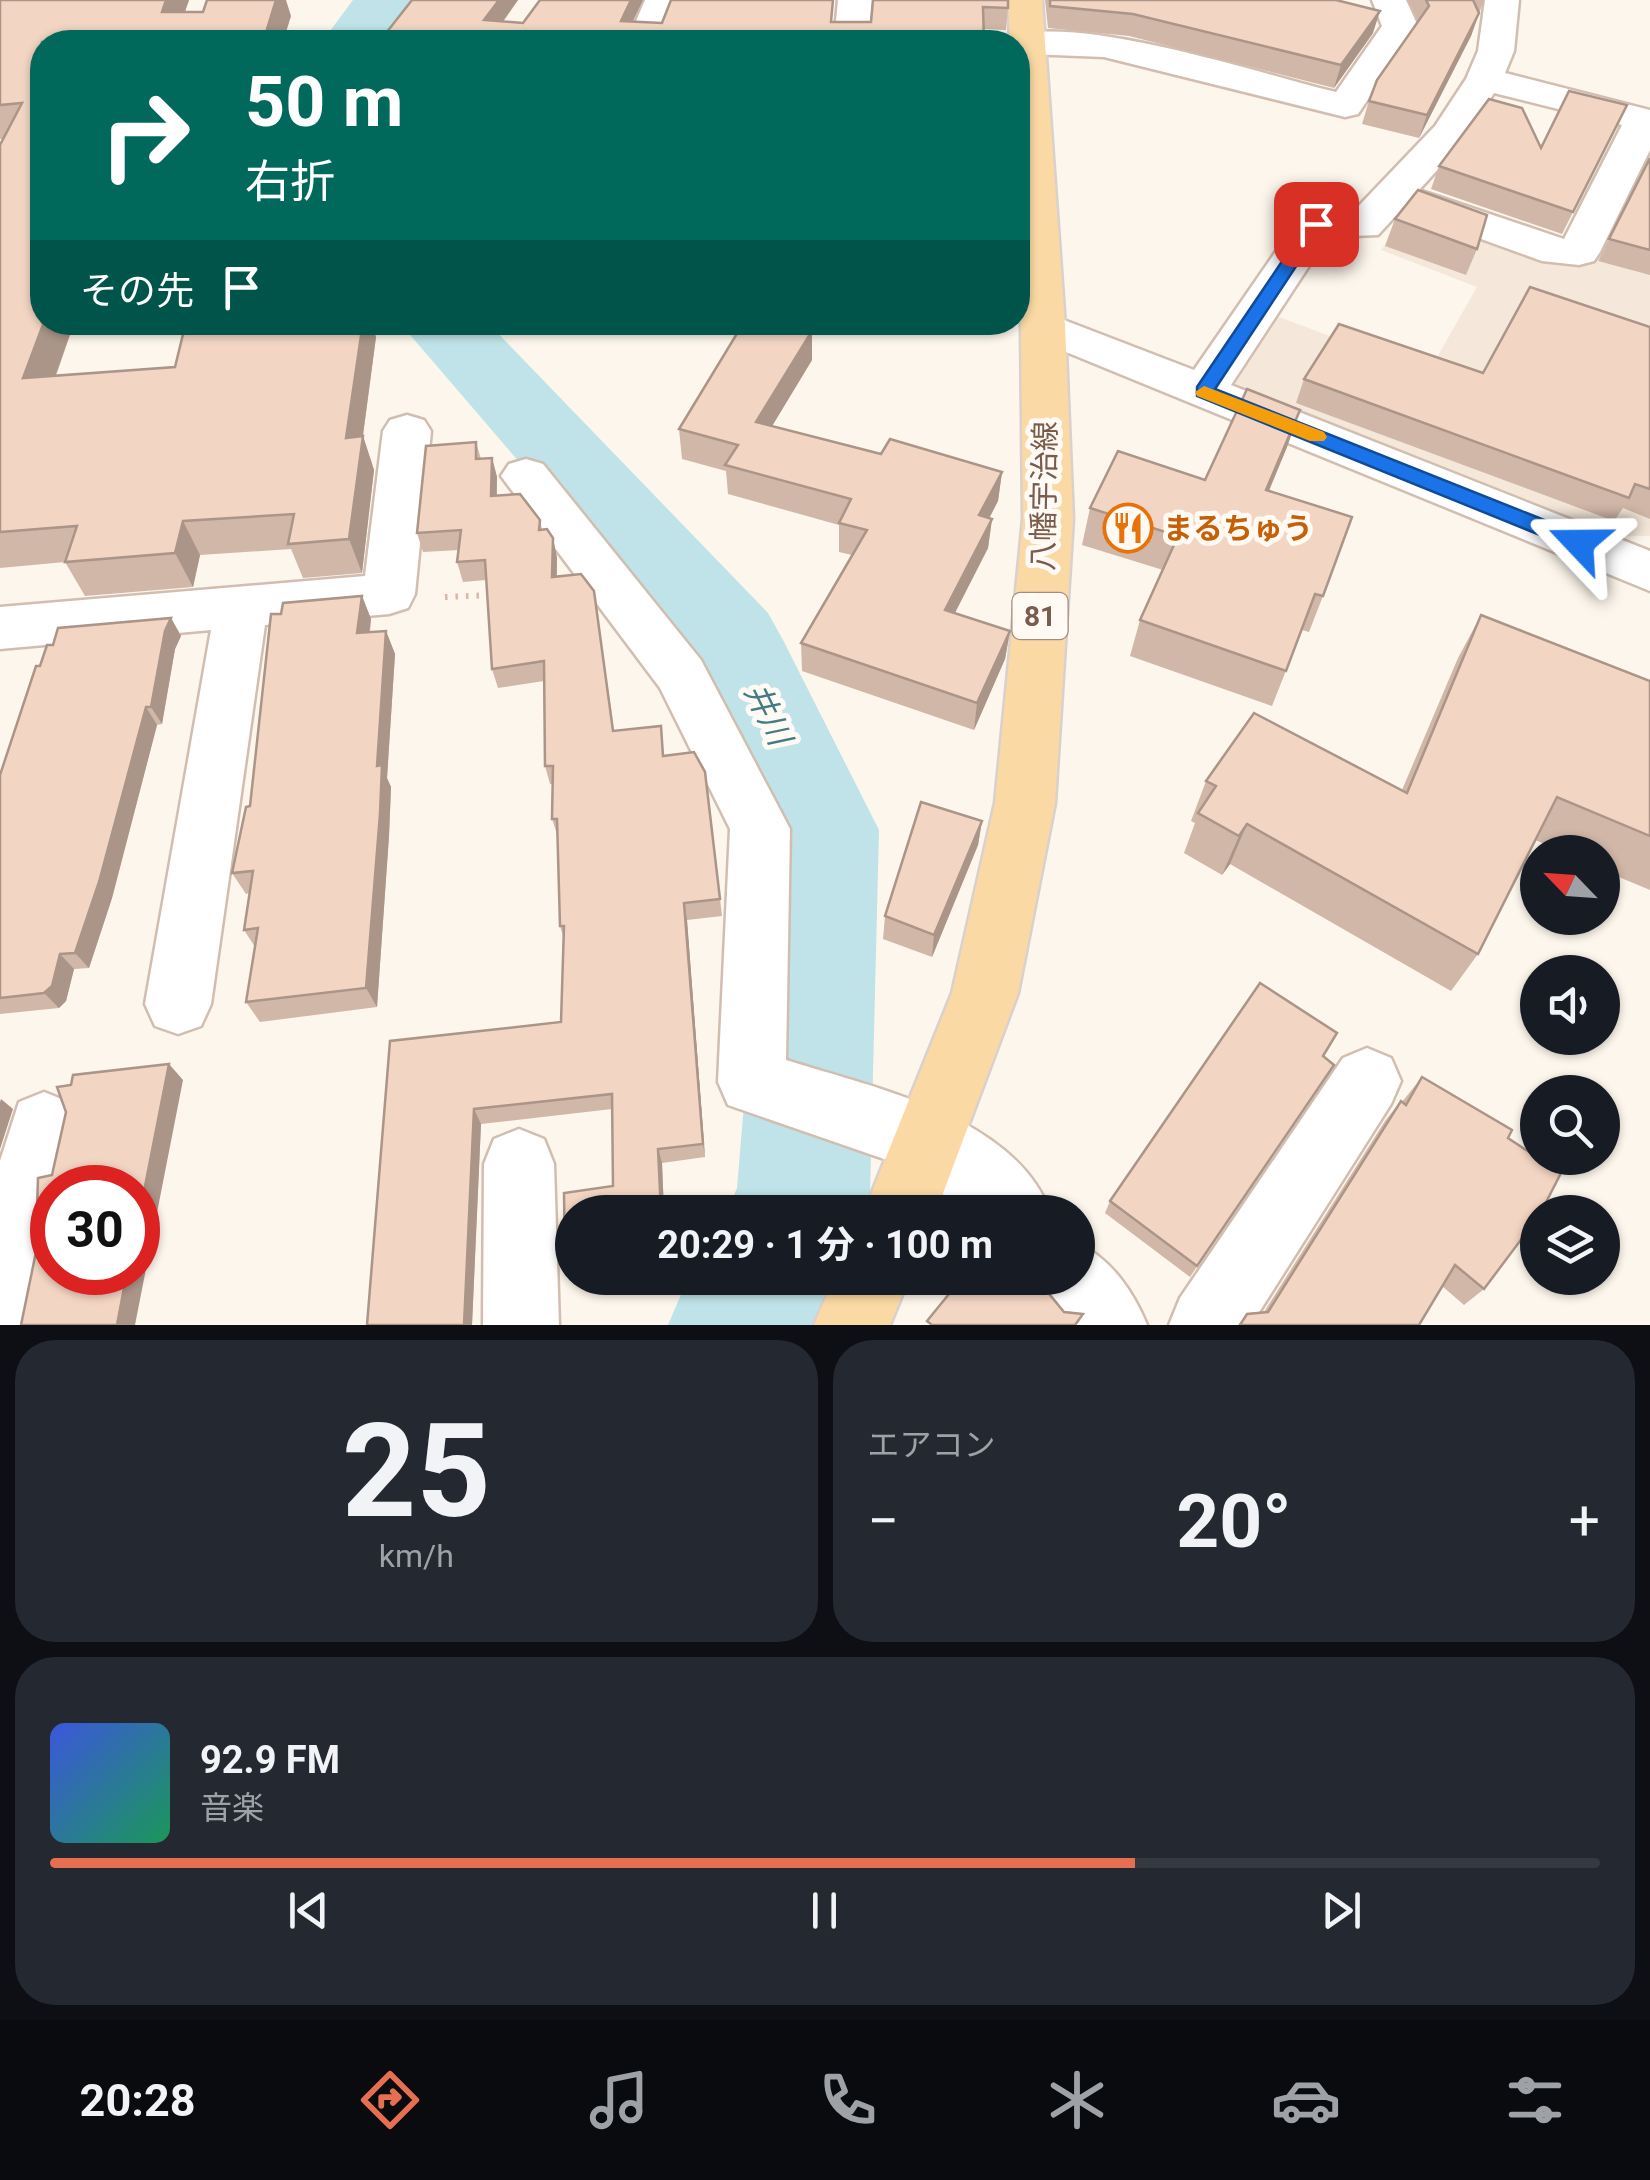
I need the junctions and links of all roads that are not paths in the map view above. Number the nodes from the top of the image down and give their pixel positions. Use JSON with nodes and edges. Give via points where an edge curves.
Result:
{"nodes":[{"id":1,"x":662,"y":0,"type":"edge"},
{"id":2,"x":855,"y":0,"type":"edge"},
{"id":3,"x":1502,"y":0,"type":"edge"},
{"id":4,"x":1385,"y":14,"type":"edge"},
{"id":5,"x":650,"y":30,"type":"edge"},
{"id":6,"x":852,"y":30,"type":"edge"},
{"id":7,"x":1030,"y":56,"type":"edge"},
{"id":8,"x":1484,"y":79,"type":"junction"},
{"id":9,"x":1396,"y":194,"type":"junction"},
{"id":10,"x":1030,"y":213,"type":"edge"},
{"id":11,"x":1043,"y":326,"type":"junction"},
{"id":12,"x":1204,"y":392,"type":"junction"},
{"id":13,"x":407,"y":431,"type":"dead end"},
{"id":14,"x":526,"y":476,"type":"dead end"},
{"id":15,"x":1650,"y":572,"type":"edge"},
{"id":16,"x":242,"y":608,"type":"junction"},
{"id":17,"x":0,"y":628,"type":"edge"},
{"id":18,"x":178,"y":1004,"type":"dead end"},
{"id":19,"x":1367,"y":1081,"type":"dead end"},
{"id":20,"x":44,"y":1126,"type":"dead end"},
{"id":21,"x":902,"y":1131,"type":"junction"},
{"id":22,"x":519,"y":1164,"type":"dead end"},
{"id":23,"x":900,"y":1195,"type":"edge"},
{"id":24,"x":1000,"y":1195,"type":"edge"},
{"id":25,"x":865,"y":1295,"type":"edge"},
{"id":26,"x":1083,"y":1295,"type":"edge"},
{"id":27,"x":0,"y":1304,"type":"edge"},
{"id":28,"x":521,"y":1325,"type":"edge"},
{"id":29,"x":852,"y":1325,"type":"edge"},
{"id":30,"x":1109,"y":1325,"type":"edge"},
{"id":31,"x":1208,"y":1325,"type":"edge"}],
"edges":[{"from":1,"to":5,"type":"street"},
{"from":2,"to":6,"type":"street"},
{"from":3,"to":8,"type":"street","via":[[1496,51]]},
{"from":4,"to":7,"type":"street","via":[[1345,106],[1104,46]]},
{"from":8,"to":9,"type":"street","via":[[1450,133]]},
{"from":8,"to":9,"type":"street","via":[[1638,118],[1642,128],[1579,252],[1557,252]]},
{"from":9,"to":12,"type":"street","via":[[1363,226],[1316,224]]},
{"from":10,"to":11,"type":"main road","name":"八幡宇治線","number":"81"},
{"from":11,"to":12,"type":"street"},
{"from":11,"to":21,"type":"main road","name":"八幡宇治線","number":"81","via":[[1048,519],[1026,803],[985,993]]},
{"from":12,"to":15,"type":"street"},
{"from":13,"to":16,"type":"street","via":[[389,594]]},
{"from":14,"to":21,"type":"street","via":[[681,676],[760,829],[752,1082]]},
{"from":16,"to":17,"type":"street"},
{"from":16,"to":18,"type":"street"},
{"from":19,"to":31,"type":"street"},
{"from":20,"to":27,"type":"street"},
{"from":21,"to":23,"type":"main road","name":"八幡宇治線","number":"81"},
{"from":21,"to":24,"type":"street"},
{"from":22,"to":28,"type":"street"},
{"from":25,"to":29,"type":"main road"},
{"from":26,"to":30,"type":"street"}]}
